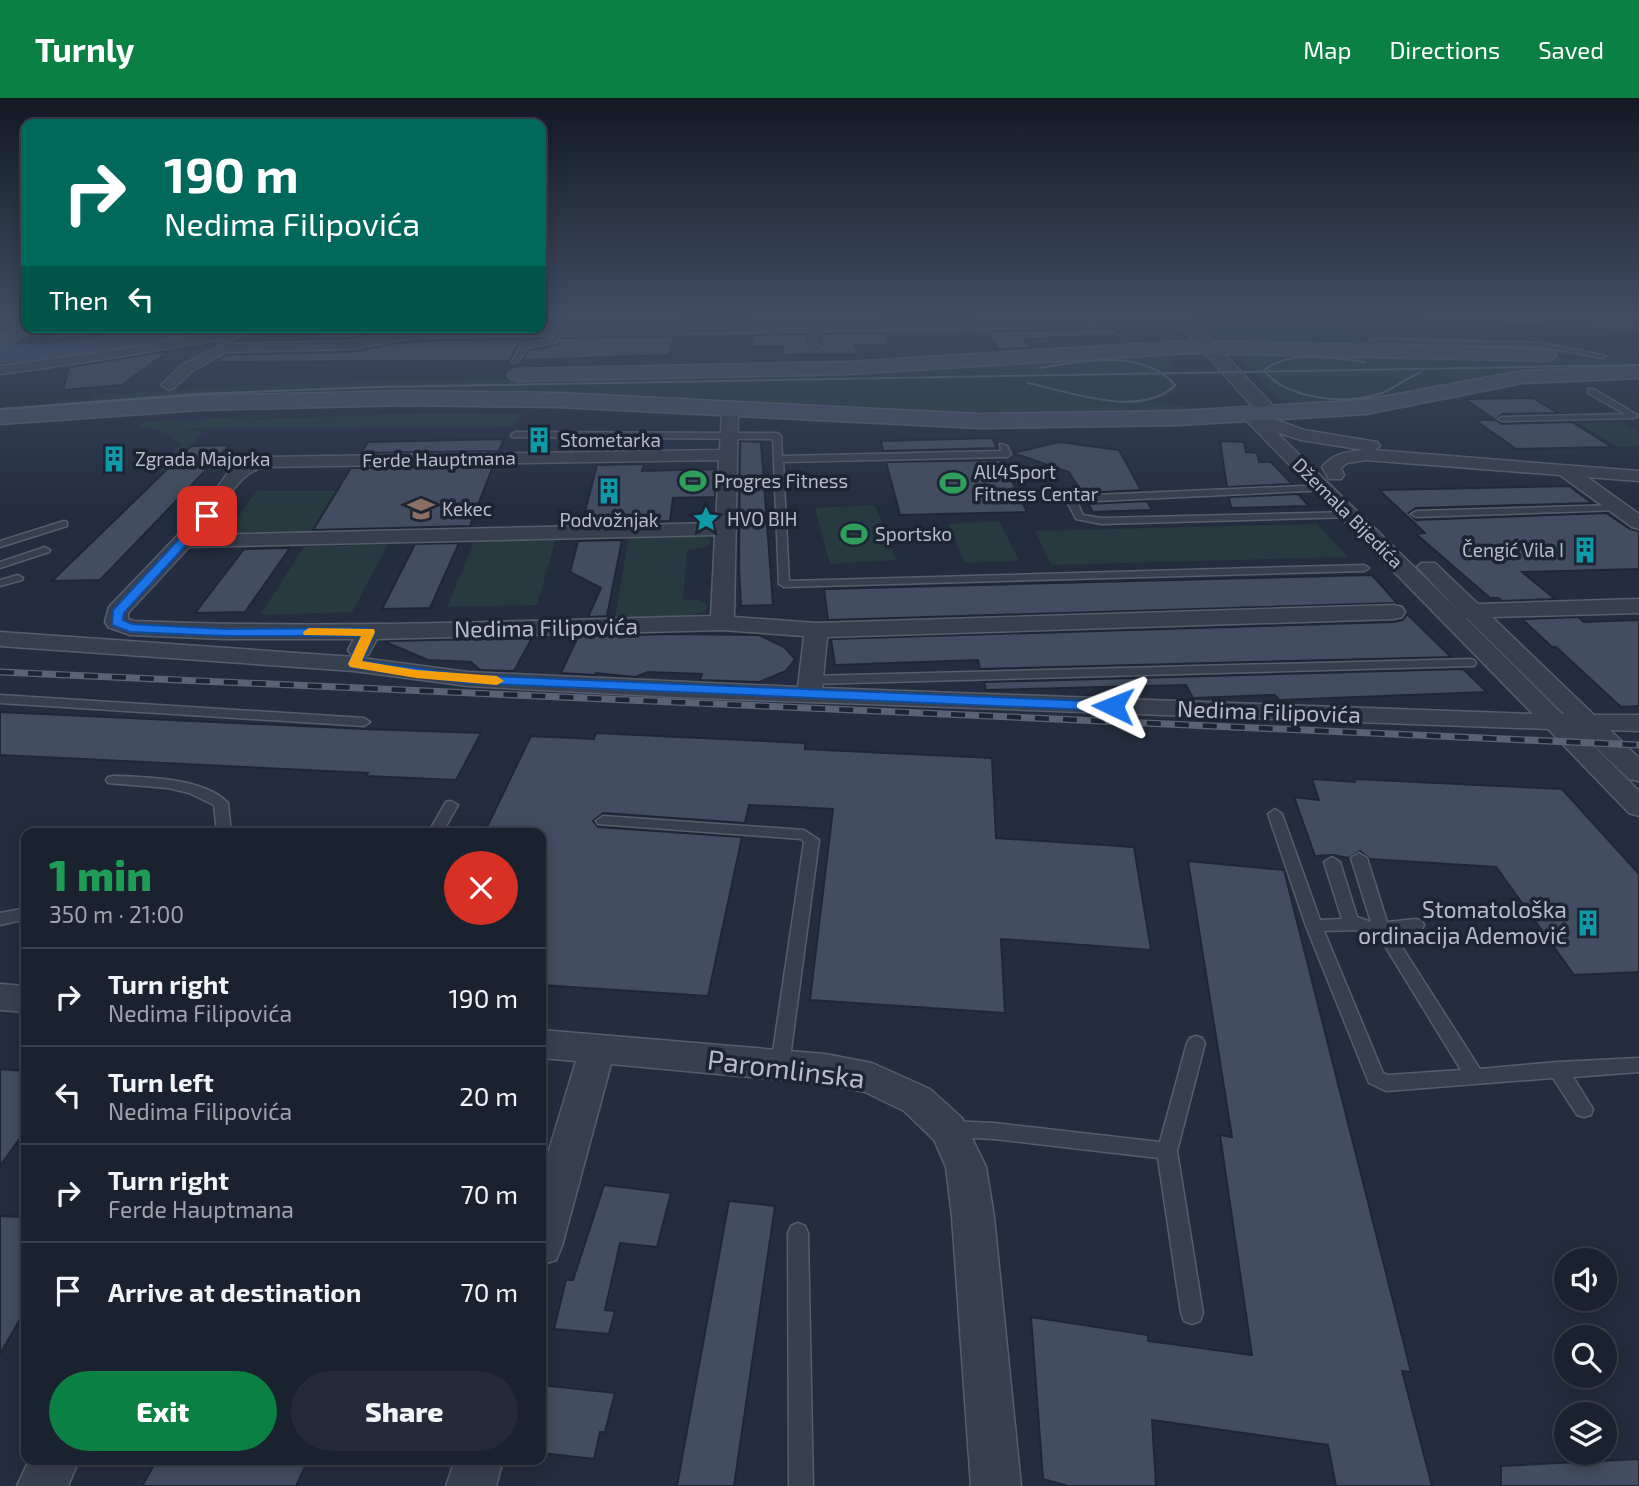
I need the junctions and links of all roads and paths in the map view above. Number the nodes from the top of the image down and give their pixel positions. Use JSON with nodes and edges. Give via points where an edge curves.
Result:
{"nodes":[{"id":1,"x":177,"y":378,"type":"edge"},
{"id":2,"x":1225,"y":378,"type":"edge"},
{"id":3,"x":1518,"y":378,"type":"edge"},
{"id":4,"x":207,"y":382,"type":"dead end"},
{"id":5,"x":169,"y":385,"type":"junction"},
{"id":6,"x":1591,"y":391,"type":"dead end"},
{"id":7,"x":0,"y":398,"type":"edge"},
{"id":8,"x":730,"y":410,"type":"junction"},
{"id":9,"x":1259,"y":415,"type":"junction"},
{"id":10,"x":0,"y":417,"type":"edge"},
{"id":11,"x":1637,"y":417,"type":"edge"},
{"id":12,"x":1502,"y":419,"type":"dead end"},
{"id":13,"x":1288,"y":432,"type":"junction"},
{"id":14,"x":515,"y":435,"type":"dead end"},
{"id":15,"x":730,"y":435,"type":"junction"},
{"id":16,"x":1003,"y":446,"type":"dead end"},
{"id":17,"x":729,"y":455,"type":"junction"},
{"id":18,"x":777,"y":459,"type":"junction"},
{"id":19,"x":1478,"y":462,"type":"junction"},
{"id":20,"x":1563,"y":469,"type":"junction"},
{"id":21,"x":1639,"y":476,"type":"edge"},
{"id":22,"x":1330,"y":482,"type":"junction"},
{"id":23,"x":1616,"y":508,"type":"junction"},
{"id":24,"x":1416,"y":513,"type":"dead end"},
{"id":25,"x":1351,"y":515,"type":"junction"},
{"id":26,"x":1639,"y":523,"type":"edge"},
{"id":27,"x":64,"y":524,"type":"dead end"},
{"id":28,"x":727,"y":529,"type":"junction"},
{"id":29,"x":185,"y":541,"type":"junction"},
{"id":30,"x":0,"y":544,"type":"edge"},
{"id":31,"x":45,"y":550,"type":"dead end"},
{"id":32,"x":0,"y":565,"type":"edge"},
{"id":33,"x":1364,"y":568,"type":"dead end"},
{"id":34,"x":18,"y":578,"type":"dead end"},
{"id":35,"x":0,"y":583,"type":"edge"},
{"id":36,"x":1639,"y":606,"type":"edge"},
{"id":37,"x":1472,"y":610,"type":"junction"},
{"id":38,"x":1445,"y":611,"type":"junction"},
{"id":39,"x":1394,"y":612,"type":"dead end"},
{"id":40,"x":123,"y":620,"type":"junction"},
{"id":41,"x":722,"y":623,"type":"junction"},
{"id":42,"x":816,"y":629,"type":"junction"},
{"id":43,"x":369,"y":632,"type":"junction"},
{"id":44,"x":0,"y":639,"type":"edge"},
{"id":45,"x":51,"y":642,"type":"junction"},
{"id":46,"x":1470,"y":663,"type":"dead end"},
{"id":47,"x":354,"y":664,"type":"junction"},
{"id":48,"x":810,"y":684,"type":"joint"},
{"id":49,"x":0,"y":698,"type":"edge"},
{"id":50,"x":364,"y":722,"type":"dead end"},
{"id":51,"x":1555,"y":722,"type":"junction"},
{"id":52,"x":1585,"y":722,"type":"junction"},
{"id":53,"x":1639,"y":723,"type":"edge"},
{"id":54,"x":1639,"y":773,"type":"edge"},
{"id":55,"x":113,"y":780,"type":"dead end"},
{"id":56,"x":451,"y":806,"type":"dead end"},
{"id":57,"x":1639,"y":807,"type":"edge"},
{"id":58,"x":1275,"y":814,"type":"dead end"},
{"id":59,"x":603,"y":821,"type":"dead end"},
{"id":60,"x":224,"y":828,"type":"edge"},
{"id":61,"x":438,"y":828,"type":"edge"},
{"id":62,"x":1359,"y":859,"type":"dead end"},
{"id":63,"x":1332,"y":862,"type":"dead end"},
{"id":64,"x":21,"y":915,"type":"edge"},
{"id":65,"x":0,"y":919,"type":"edge"},
{"id":66,"x":1355,"y":924,"type":"junction"},
{"id":67,"x":1416,"y":925,"type":"dead end"},
{"id":68,"x":1314,"y":926,"type":"junction"},
{"id":69,"x":1381,"y":927,"type":"junction"},
{"id":70,"x":0,"y":997,"type":"edge"},
{"id":71,"x":21,"y":999,"type":"edge"},
{"id":72,"x":1196,"y":1043,"type":"dead end"},
{"id":73,"x":546,"y":1044,"type":"edge"},
{"id":74,"x":598,"y":1048,"type":"junction"},
{"id":75,"x":780,"y":1065,"type":"junction"},
{"id":76,"x":1639,"y":1065,"type":"edge"},
{"id":77,"x":1557,"y":1069,"type":"junction"},
{"id":78,"x":1474,"y":1075,"type":"junction"},
{"id":79,"x":1584,"y":1109,"type":"dead end"},
{"id":80,"x":948,"y":1129,"type":"junction"},
{"id":81,"x":1167,"y":1151,"type":"junction"},
{"id":82,"x":546,"y":1229,"type":"edge"},
{"id":83,"x":798,"y":1233,"type":"dead end"},
{"id":84,"x":1192,"y":1313,"type":"dead end"},
{"id":85,"x":53,"y":1465,"type":"edge"},
{"id":86,"x":477,"y":1465,"type":"edge"},
{"id":87,"x":43,"y":1486,"type":"edge"},
{"id":88,"x":471,"y":1486,"type":"edge"},
{"id":89,"x":801,"y":1486,"type":"edge"},
{"id":90,"x":996,"y":1486,"type":"edge"}],
"edges":[{"from":1,"to":5,"type":"street"},
{"from":2,"to":9,"type":"street","name":"Džemala Bijedića"},
{"from":3,"to":9,"type":"main road","via":[[1366,407]]},
{"from":4,"to":5,"type":"main road"},
{"from":5,"to":7,"type":"main road"},
{"from":6,"to":11,"type":"lane"},
{"from":8,"to":9,"type":"main road","via":[[992,421]]},
{"from":8,"to":10,"type":"main road","via":[[558,400],[403,398],[199,403]]},
{"from":8,"to":15,"type":"street"},
{"from":9,"to":13,"type":"street","name":"Džemala Bijedića"},
{"from":9,"to":22,"type":"street","name":"Džemala Bijedića"},
{"from":11,"to":12,"type":"lane"},
{"from":13,"to":19,"type":"street","name":"Džemala Bijedića"},
{"from":13,"to":22,"type":"street","name":"Džemala Bijedića"},
{"from":14,"to":15,"type":"lane"},
{"from":15,"to":17,"type":"street"},
{"from":15,"to":18,"type":"lane","via":[[777,436]]},
{"from":16,"to":18,"type":"lane","via":[[1007,454]]},
{"from":17,"to":28,"type":"street"},
{"from":17,"to":29,"type":"street","name":"Ferde Hauptmana","via":[[264,462],[238,471]]},
{"from":18,"to":33,"type":"lane","via":[[784,584]]},
{"from":19,"to":20,"type":"street","name":"Džemala Bijedića"},
{"from":19,"to":22,"type":"street","name":"Džemala Bijedića","via":[[1356,456],[1334,463]]},
{"from":20,"to":21,"type":"street","name":"Džemala Bijedića"},
{"from":20,"to":23,"type":"street"},
{"from":22,"to":25,"type":"street","name":"Džemala Bijedića"},
{"from":22,"to":25,"type":"lane","via":[[1071,499],[1079,517],[1101,521]]},
{"from":22,"to":37,"type":"street","name":"Džemala Bijedića"},
{"from":23,"to":24,"type":"lane"},
{"from":23,"to":26,"type":"street"},
{"from":25,"to":38,"type":"street","name":"Džemala Bijedića"},
{"from":27,"to":30,"type":"lane"},
{"from":28,"to":29,"type":"street"},
{"from":28,"to":41,"type":"street"},
{"from":29,"to":40,"type":"street","name":"Ferde Hauptmana"},
{"from":31,"to":32,"type":"lane"},
{"from":34,"to":35,"type":"lane"},
{"from":36,"to":37,"type":"street"},
{"from":37,"to":38,"type":"street"},
{"from":37,"to":52,"type":"street","name":"Džemala Bijedića"},
{"from":38,"to":51,"type":"street","name":"Džemala Bijedića"},
{"from":39,"to":42,"type":"street","name":"Nedima Filipovića"},
{"from":40,"to":43,"type":"street","name":"Nedima Filipovića","via":[[225,632]]},
{"from":40,"to":45,"type":"street","name":"Nedima Filipovića"},
{"from":41,"to":42,"type":"street","name":"Nedima Filipovića"},
{"from":41,"to":43,"type":"street","name":"Nedima Filipovića"},
{"from":42,"to":48,"type":"street"},
{"from":43,"to":47,"type":"street"},
{"from":44,"to":45,"type":"street","name":"Nedima Filipovića"},
{"from":45,"to":47,"type":"street","name":"Nedima Filipovića"},
{"from":46,"to":48,"type":"lane"},
{"from":47,"to":51,"type":"street","name":"Nedima Filipovića","via":[[468,679],[676,690]]},
{"from":49,"to":50,"type":"lane"},
{"from":51,"to":52,"type":"street","name":"Nedima Filipovića"},
{"from":51,"to":57,"type":"street"},
{"from":52,"to":53,"type":"street","name":"Nedima Filipovića"},
{"from":52,"to":54,"type":"street"},
{"from":55,"to":60,"type":"lane","via":[[195,788],[221,803]]},
{"from":56,"to":61,"type":"lane"},
{"from":58,"to":68,"type":"lane"},
{"from":59,"to":75,"type":"lane","via":[[804,835],[812,840]]},
{"from":62,"to":69,"type":"lane"},
{"from":63,"to":66,"type":"lane"},
{"from":64,"to":65,"type":"lane"},
{"from":66,"to":68,"type":"lane"},
{"from":66,"to":69,"type":"lane"},
{"from":67,"to":69,"type":"lane"},
{"from":68,"to":78,"type":"lane","via":[[1376,1078],[1386,1083]]},
{"from":69,"to":78,"type":"lane"},
{"from":70,"to":71,"type":"street"},
{"from":72,"to":81,"type":"lane"},
{"from":73,"to":74,"type":"street","name":"Paromlinska"},
{"from":74,"to":75,"type":"street","name":"Paromlinska"},
{"from":74,"to":82,"type":"street"},
{"from":75,"to":80,"type":"street","name":"Paromlinska","via":[[872,1079],[917,1100]]},
{"from":76,"to":77,"type":"lane"},
{"from":77,"to":78,"type":"lane"},
{"from":77,"to":79,"type":"lane"},
{"from":80,"to":81,"type":"lane"},
{"from":80,"to":90,"type":"street","name":"Paromlinska","via":[[966,1167],[973,1216]]},
{"from":81,"to":84,"type":"lane"},
{"from":83,"to":89,"type":"lane"},
{"from":85,"to":87,"type":"street"},
{"from":86,"to":88,"type":"street"}]}
